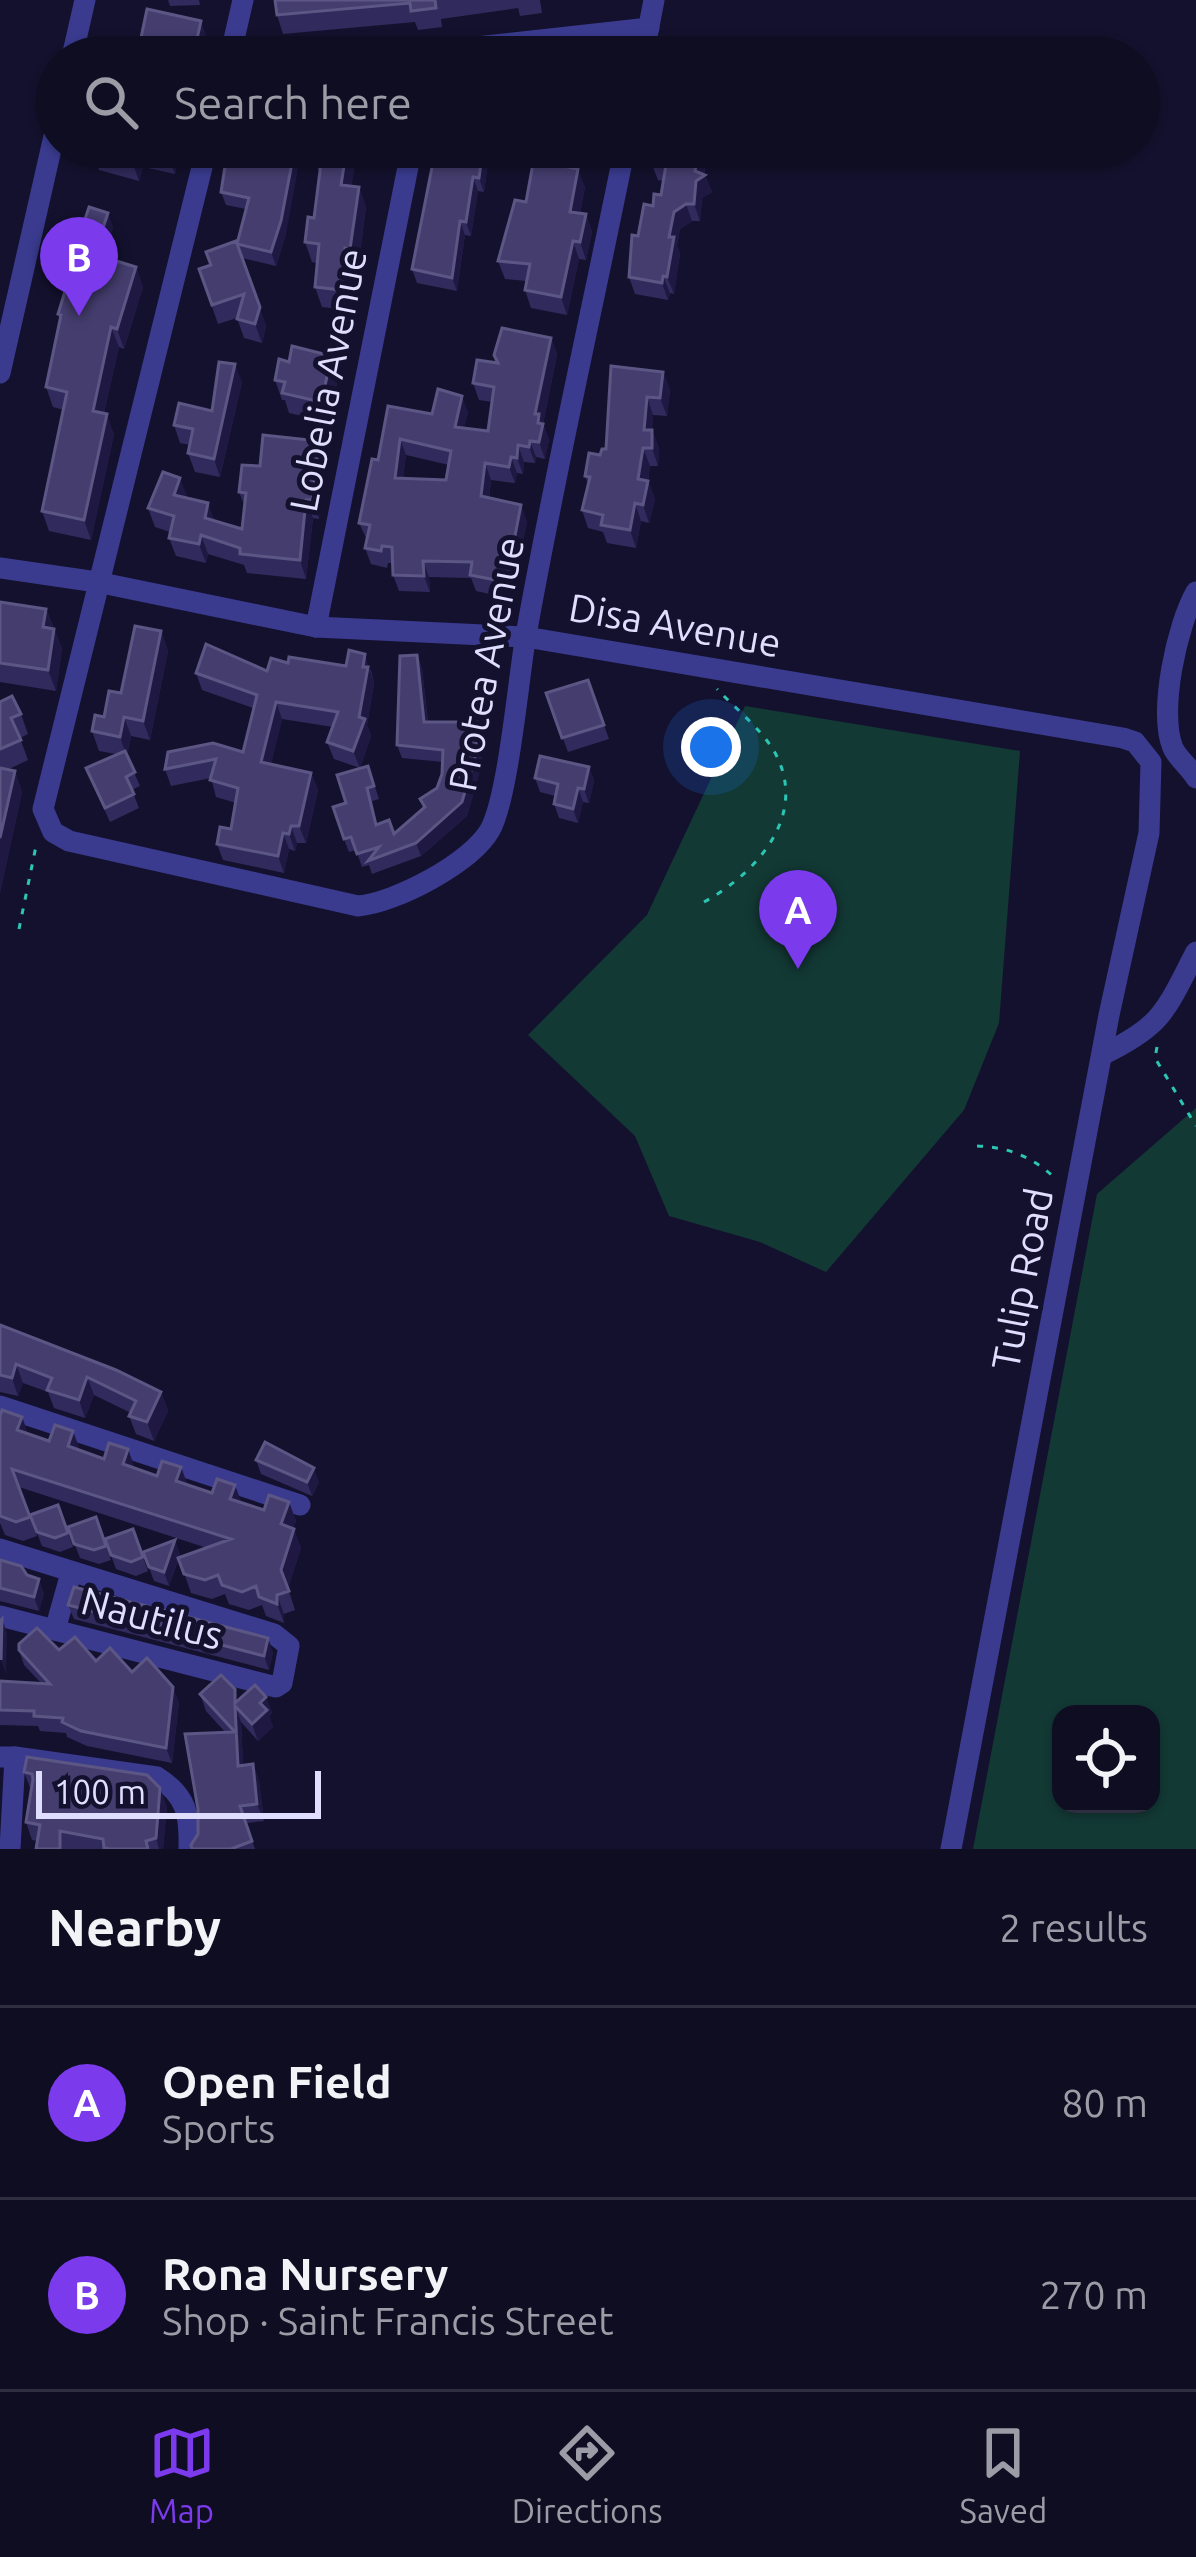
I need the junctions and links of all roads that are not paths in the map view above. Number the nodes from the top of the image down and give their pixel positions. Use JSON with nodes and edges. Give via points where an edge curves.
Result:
{"nodes":[{"id":1,"x":85,"y":0,"type":"edge"},
{"id":2,"x":243,"y":0,"type":"edge"},
{"id":3,"x":654,"y":0,"type":"edge"},
{"id":4,"x":649,"y":28,"type":"junction"},
{"id":5,"x":77,"y":36,"type":"edge"},
{"id":6,"x":235,"y":36,"type":"edge"},
{"id":7,"x":582,"y":36,"type":"edge"},
{"id":8,"x":647,"y":36,"type":"edge"},
{"id":9,"x":47,"y":168,"type":"edge"},
{"id":10,"x":202,"y":168,"type":"edge"},
{"id":11,"x":408,"y":168,"type":"edge"},
{"id":12,"x":621,"y":168,"type":"edge"},
{"id":13,"x":0,"y":373,"type":"edge"},
{"id":14,"x":0,"y":568,"type":"edge"},
{"id":15,"x":97,"y":582,"type":"junction"},
{"id":16,"x":1196,"y":592,"type":"edge"},
{"id":17,"x":316,"y":627,"type":"junction"},
{"id":18,"x":526,"y":637,"type":"junction"},
{"id":19,"x":1147,"y":753,"type":"junction"},
{"id":20,"x":1185,"y":754,"type":"edge"},
{"id":21,"x":1196,"y":778,"type":"edge"},
{"id":22,"x":1196,"y":952,"type":"edge"},
{"id":23,"x":1102,"y":1055,"type":"junction"},
{"id":24,"x":0,"y":1406,"type":"edge"},
{"id":25,"x":300,"y":1505,"type":"dead end"},
{"id":26,"x":0,"y":1549,"type":"edge"},
{"id":27,"x":71,"y":1573,"type":"junction"},
{"id":28,"x":0,"y":1616,"type":"edge"},
{"id":29,"x":55,"y":1630,"type":"junction"},
{"id":30,"x":8,"y":1757,"type":"edge"},
{"id":31,"x":10,"y":1849,"type":"edge"},
{"id":32,"x":189,"y":1849,"type":"edge"},
{"id":33,"x":951,"y":1849,"type":"edge"}],
"edges":[{"from":1,"to":5,"type":"street"},
{"from":2,"to":6,"type":"street"},
{"from":3,"to":4,"type":"street"},
{"from":4,"to":7,"type":"street"},
{"from":4,"to":8,"type":"street"},
{"from":9,"to":13,"type":"street"},
{"from":10,"to":15,"type":"street"},
{"from":11,"to":17,"type":"street","name":"Lobelia Avenue"},
{"from":12,"to":18,"type":"street","name":"Protea Avenue"},
{"from":14,"to":15,"type":"street","name":"Disa Avenue"},
{"from":15,"to":17,"type":"street","name":"Disa Avenue"},
{"from":15,"to":18,"type":"street","name":"Protea Avenue","via":[[45,800],[53,832],[334,903],[382,904],[440,873],[490,831]]},
{"from":16,"to":20,"type":"street","via":[[1171,687],[1169,728]]},
{"from":17,"to":18,"type":"street","name":"Disa Avenue"},
{"from":18,"to":19,"type":"street","name":"Disa Avenue","via":[[1123,738]]},
{"from":19,"to":20,"type":"street"},
{"from":19,"to":23,"type":"street","name":"Tulip Road","via":[[1154,775],[1149,833]]},
{"from":20,"to":21,"type":"street"},
{"from":22,"to":23,"type":"street","via":[[1163,1016]]},
{"from":23,"to":33,"type":"street","name":"Tulip Road"},
{"from":24,"to":25,"type":"street"},
{"from":26,"to":27,"type":"street"},
{"from":27,"to":29,"type":"street"},
{"from":27,"to":29,"type":"street","name":"Nautilus","via":[[280,1636],[289,1646],[282,1680],[267,1686]]},
{"from":28,"to":29,"type":"street","name":"Nautilus"},
{"from":30,"to":31,"type":"street"},
{"from":30,"to":32,"type":"street","via":[[157,1778],[186,1803]]}]}
